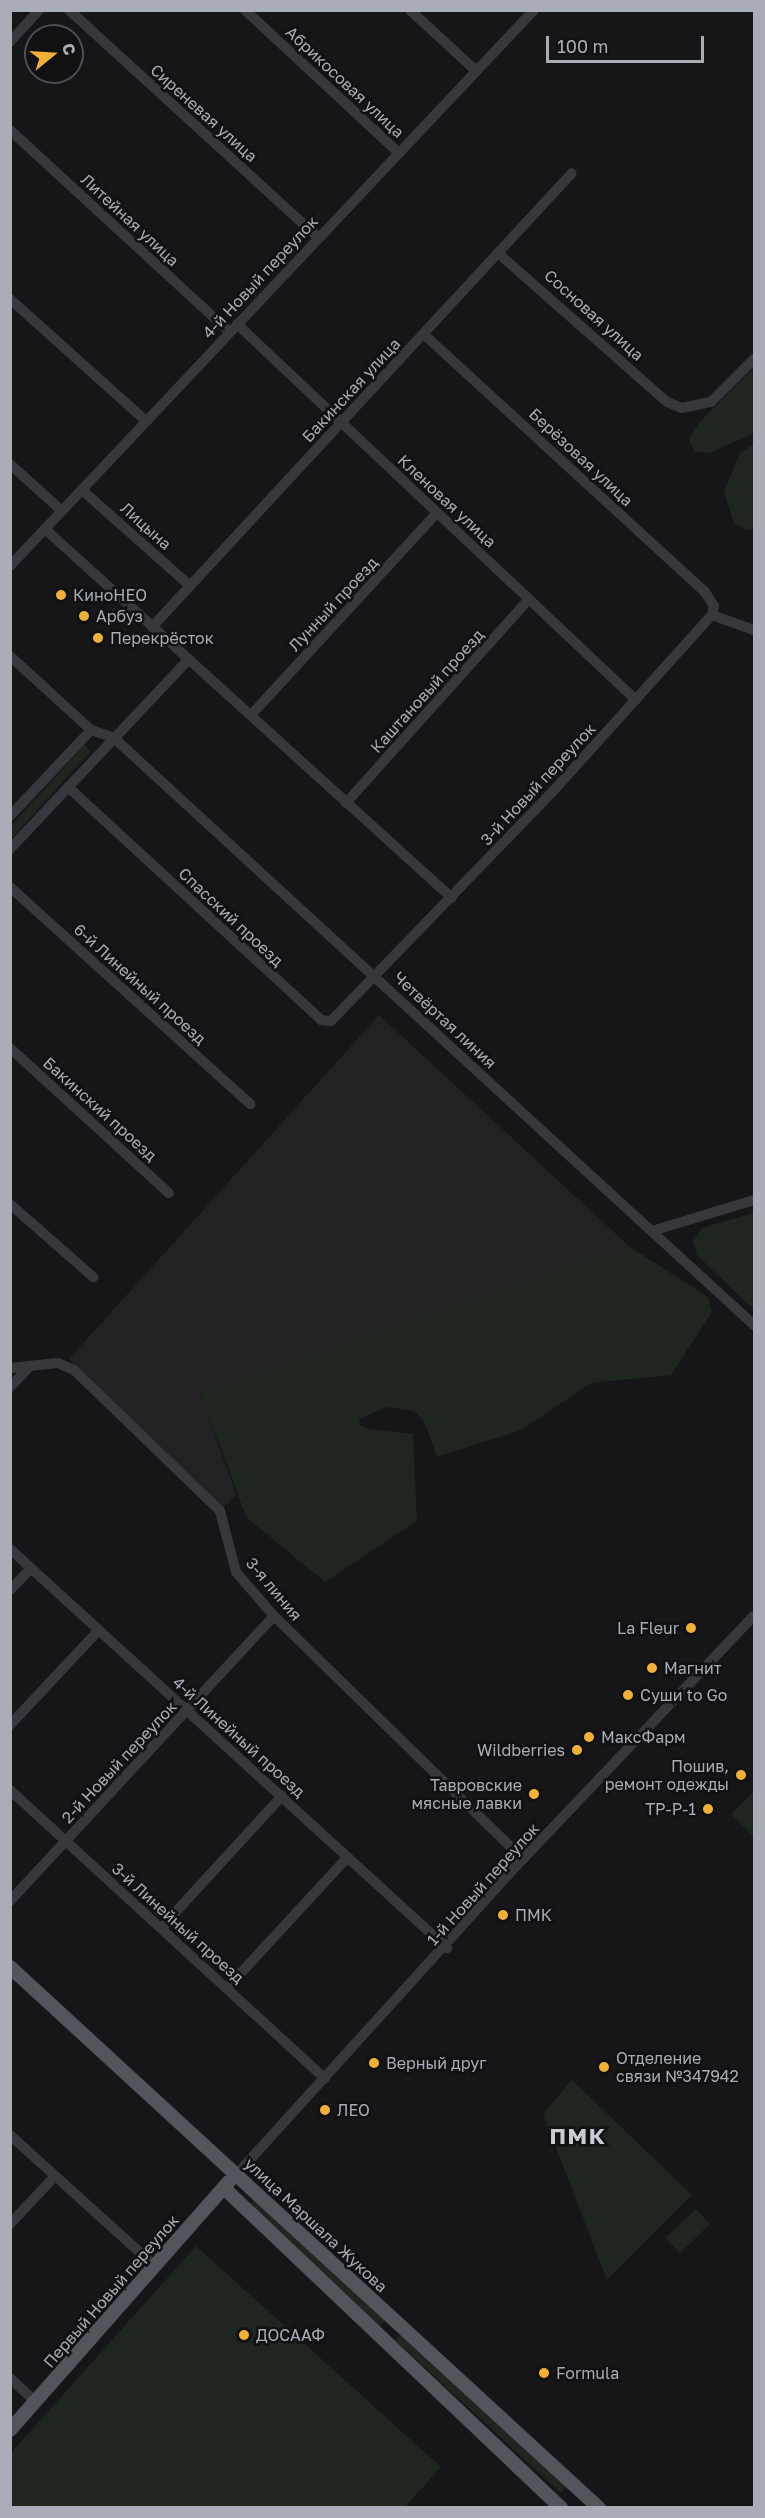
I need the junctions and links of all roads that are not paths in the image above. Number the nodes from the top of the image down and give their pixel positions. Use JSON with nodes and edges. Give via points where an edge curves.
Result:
{"nodes":[{"id":1,"x":39,"y":10,"type":"edge"},
{"id":2,"x":69,"y":10,"type":"edge"},
{"id":3,"x":245,"y":10,"type":"edge"},
{"id":4,"x":410,"y":10,"type":"edge"},
{"id":5,"x":534,"y":10,"type":"edge"},
{"id":6,"x":10,"y":42,"type":"edge"},
{"id":7,"x":475,"y":70,"type":"junction"},
{"id":8,"x":10,"y":130,"type":"edge"},
{"id":9,"x":398,"y":152,"type":"junction"},
{"id":10,"x":572,"y":173,"type":"dead end"},
{"id":11,"x":318,"y":237,"type":"junction"},
{"id":12,"x":498,"y":253,"type":"junction"},
{"id":13,"x":10,"y":299,"type":"edge"},
{"id":14,"x":233,"y":328,"type":"junction"},
{"id":15,"x":423,"y":334,"type":"junction"},
{"id":16,"x":754,"y":360,"type":"edge"},
{"id":17,"x":146,"y":421,"type":"junction"},
{"id":18,"x":342,"y":422,"type":"junction"},
{"id":19,"x":10,"y":464,"type":"edge"},
{"id":20,"x":82,"y":490,"type":"junction"},
{"id":21,"x":62,"y":511,"type":"junction"},
{"id":22,"x":437,"y":513,"type":"junction"},
{"id":23,"x":45,"y":529,"type":"junction"},
{"id":24,"x":10,"y":566,"type":"edge"},
{"id":25,"x":190,"y":586,"type":"junction"},
{"id":26,"x":530,"y":599,"type":"junction"},
{"id":27,"x":713,"y":610,"type":"junction"},
{"id":28,"x":152,"y":627,"type":"junction"},
{"id":29,"x":754,"y":630,"type":"edge"},
{"id":30,"x":10,"y":656,"type":"edge"},
{"id":31,"x":189,"y":659,"type":"junction"},
{"id":32,"x":636,"y":700,"type":"junction"},
{"id":33,"x":250,"y":716,"type":"junction"},
{"id":34,"x":91,"y":730,"type":"junction"},
{"id":35,"x":114,"y":738,"type":"junction"},
{"id":36,"x":68,"y":787,"type":"junction"},
{"id":37,"x":346,"y":802,"type":"junction"},
{"id":38,"x":10,"y":816,"type":"edge"},
{"id":39,"x":10,"y":849,"type":"edge"},
{"id":40,"x":10,"y":887,"type":"edge"},
{"id":41,"x":452,"y":898,"type":"junction"},
{"id":42,"x":375,"y":976,"type":"junction"},
{"id":43,"x":10,"y":1048,"type":"edge"},
{"id":44,"x":250,"y":1104,"type":"dead end"},
{"id":45,"x":169,"y":1193,"type":"dead end"},
{"id":46,"x":754,"y":1200,"type":"edge"},
{"id":47,"x":10,"y":1203,"type":"edge"},
{"id":48,"x":652,"y":1231,"type":"junction"},
{"id":49,"x":93,"y":1277,"type":"dead end"},
{"id":50,"x":754,"y":1325,"type":"edge"},
{"id":51,"x":29,"y":1367,"type":"junction"},
{"id":52,"x":10,"y":1368,"type":"edge"},
{"id":53,"x":10,"y":1387,"type":"edge"},
{"id":54,"x":10,"y":1549,"type":"edge"},
{"id":55,"x":31,"y":1568,"type":"junction"},
{"id":56,"x":10,"y":1590,"type":"edge"},
{"id":57,"x":754,"y":1616,"type":"edge"},
{"id":58,"x":274,"y":1617,"type":"junction"},
{"id":59,"x":99,"y":1630,"type":"junction"},
{"id":60,"x":188,"y":1711,"type":"junction"},
{"id":61,"x":10,"y":1725,"type":"edge"},
{"id":62,"x":10,"y":1790,"type":"edge"},
{"id":63,"x":282,"y":1796,"type":"junction"},
{"id":64,"x":66,"y":1841,"type":"junction"},
{"id":65,"x":348,"y":1857,"type":"junction"},
{"id":66,"x":523,"y":1859,"type":"junction"},
{"id":67,"x":10,"y":1901,"type":"edge"},
{"id":68,"x":161,"y":1928,"type":"junction"},
{"id":69,"x":447,"y":1947,"type":"junction"},
{"id":70,"x":10,"y":1967,"type":"edge"},
{"id":71,"x":227,"y":1988,"type":"junction"},
{"id":72,"x":325,"y":2079,"type":"junction"},
{"id":73,"x":10,"y":2135,"type":"edge"},
{"id":74,"x":237,"y":2174,"type":"junction"},
{"id":75,"x":55,"y":2176,"type":"junction"},
{"id":76,"x":224,"y":2188,"type":"junction"},
{"id":77,"x":10,"y":2224,"type":"edge"},
{"id":78,"x":154,"y":2266,"type":"junction"},
{"id":79,"x":399,"y":2323,"type":"junction"},
{"id":80,"x":383,"y":2339,"type":"junction"},
{"id":81,"x":10,"y":2378,"type":"edge"},
{"id":82,"x":36,"y":2402,"type":"junction"},
{"id":83,"x":10,"y":2430,"type":"edge"},
{"id":84,"x":590,"y":2504,"type":"edge"},
{"id":85,"x":561,"y":2508,"type":"edge"}],
"edges":[{"from":1,"to":6,"type":"street"},
{"from":2,"to":11,"type":"street","name":"Сиреневая улица"},
{"from":3,"to":9,"type":"street","name":"Абрикосовая улица"},
{"from":4,"to":7,"type":"street"},
{"from":5,"to":7,"type":"street","name":"4-й Новый переулок"},
{"from":7,"to":9,"type":"street","name":"4-й Новый переулок"},
{"from":8,"to":14,"type":"street","name":"Литейная улица"},
{"from":9,"to":11,"type":"street","name":"4-й Новый переулок"},
{"from":10,"to":12,"type":"street","name":"Бакинская улица"},
{"from":11,"to":14,"type":"street","name":"4-й Новый переулок"},
{"from":12,"to":15,"type":"street","name":"Бакинская улица"},
{"from":12,"to":16,"type":"street","name":"Сосновая улица","via":[[668,402],[692,409],[711,402]]},
{"from":13,"to":17,"type":"street"},
{"from":14,"to":17,"type":"street","name":"4-й Новый переулок"},
{"from":14,"to":18,"type":"street","name":"Кленовая улица"},
{"from":15,"to":18,"type":"street","name":"Бакинская улица"},
{"from":15,"to":27,"type":"street","name":"Берёзовая улица"},
{"from":17,"to":20,"type":"street","name":"4-й Новый переулок"},
{"from":18,"to":22,"type":"street","name":"Кленовая улица"},
{"from":18,"to":25,"type":"street","name":"Бакинская улица"},
{"from":19,"to":21,"type":"street"},
{"from":20,"to":21,"type":"street","name":"4-й Новый переулок"},
{"from":20,"to":25,"type":"street","name":"Лицына"},
{"from":21,"to":23,"type":"street","name":"4-й Новый переулок"},
{"from":22,"to":26,"type":"street","name":"Кленовая улица"},
{"from":22,"to":33,"type":"street","name":"Лунный проезд"},
{"from":23,"to":24,"type":"street","name":"4-й Новый переулок"},
{"from":23,"to":28,"type":"street"},
{"from":25,"to":28,"type":"street","name":"Бакинская улица"},
{"from":26,"to":32,"type":"street","name":"Кленовая улица"},
{"from":26,"to":37,"type":"street","name":"Каштановый проезд"},
{"from":27,"to":29,"type":"street"},
{"from":27,"to":32,"type":"street","name":"3-й Новый переулок"},
{"from":28,"to":31,"type":"street"},
{"from":30,"to":34,"type":"street"},
{"from":31,"to":33,"type":"street"},
{"from":31,"to":35,"type":"street"},
{"from":32,"to":41,"type":"street","name":"3-й Новый переулок"},
{"from":33,"to":37,"type":"street"},
{"from":34,"to":35,"type":"street"},
{"from":34,"to":38,"type":"street"},
{"from":35,"to":36,"type":"street"},
{"from":35,"to":42,"type":"street","name":"Четвёртая линия"},
{"from":36,"to":39,"type":"street"},
{"from":36,"to":42,"type":"street","name":"Спасский проезд","via":[[321,1020],[338,1017]]},
{"from":37,"to":41,"type":"street"},
{"from":40,"to":44,"type":"street","name":"6-й Линейный проезд"},
{"from":41,"to":42,"type":"street","name":"3-й Новый переулок"},
{"from":42,"to":48,"type":"street","name":"Четвёртая линия"},
{"from":43,"to":45,"type":"street","name":"Бакинский проезд"},
{"from":46,"to":48,"type":"street"},
{"from":47,"to":49,"type":"street"},
{"from":48,"to":50,"type":"street","name":"Четвёртая линия"},
{"from":51,"to":52,"type":"street","name":"3-я линия"},
{"from":51,"to":53,"type":"street"},
{"from":51,"to":58,"type":"street","name":"3-я линия","via":[[58,1363],[74,1370],[220,1511],[236,1572]]},
{"from":54,"to":55,"type":"street","name":"4-й Линейный проезд"},
{"from":55,"to":56,"type":"street"},
{"from":55,"to":59,"type":"street","name":"4-й Линейный проезд"},
{"from":57,"to":66,"type":"street","name":"1-й Новый переулок"},
{"from":58,"to":60,"type":"street","name":"2-й Новый переулок"},
{"from":58,"to":66,"type":"street","name":"3-я линия"},
{"from":59,"to":60,"type":"street","name":"4-й Линейный проезд"},
{"from":59,"to":61,"type":"street"},
{"from":60,"to":63,"type":"street","name":"4-й Линейный проезд"},
{"from":60,"to":64,"type":"street","name":"2-й Новый переулок"},
{"from":62,"to":64,"type":"street","name":"3-й Линейный проезд"},
{"from":63,"to":65,"type":"street","name":"4-й Линейный проезд"},
{"from":63,"to":68,"type":"street"},
{"from":64,"to":67,"type":"street","name":"2-й Новый переулок"},
{"from":64,"to":68,"type":"street","name":"3-й Линейный проезд"},
{"from":65,"to":69,"type":"street","name":"4-й Линейный проезд"},
{"from":65,"to":71,"type":"street"},
{"from":66,"to":69,"type":"street","name":"1-й Новый переулок"},
{"from":68,"to":71,"type":"street","name":"3-й Линейный проезд"},
{"from":69,"to":72,"type":"street","name":"1-й Новый переулок"},
{"from":70,"to":74,"type":"main road","name":"улица Маршала Жукова"},
{"from":71,"to":72,"type":"street","name":"3-й Линейный проезд"},
{"from":72,"to":74,"type":"street","name":"1-й Новый переулок"},
{"from":73,"to":75,"type":"street"},
{"from":74,"to":76,"type":"main road","name":"Первый Новый переулок"},
{"from":74,"to":79,"type":"main road","name":"улица Маршала Жукова"},
{"from":75,"to":77,"type":"street"},
{"from":75,"to":78,"type":"street"},
{"from":76,"to":78,"type":"main road","name":"Первый Новый переулок"},
{"from":76,"to":80,"type":"main road"},
{"from":78,"to":82,"type":"main road","name":"Первый Новый переулок"},
{"from":79,"to":80,"type":"main road"},
{"from":79,"to":84,"type":"main road","name":"улица Маршала Жукова"},
{"from":80,"to":85,"type":"main road"},
{"from":81,"to":82,"type":"street"},
{"from":82,"to":83,"type":"main road","name":"Первый Новый переулок"}]}
